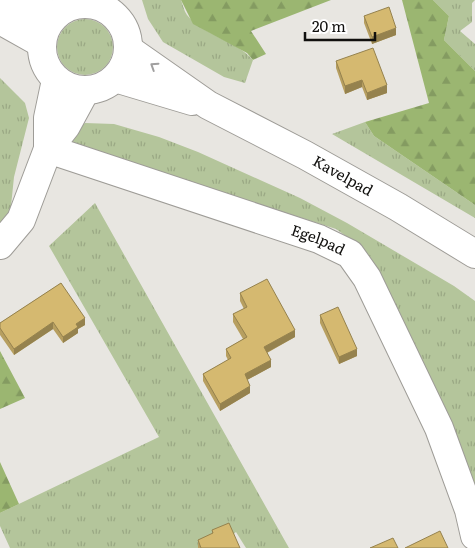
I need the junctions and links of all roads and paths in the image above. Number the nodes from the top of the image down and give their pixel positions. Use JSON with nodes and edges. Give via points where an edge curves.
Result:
{"nodes":[{"id":1,"x":0,"y":2,"type":"edge"},
{"id":2,"x":84,"y":2,"type":"edge"},
{"id":3,"x":111,"y":6,"type":"edge"},
{"id":4,"x":55,"y":15,"type":"junction"},
{"id":5,"x":0,"y":20,"type":"edge"},
{"id":6,"x":41,"y":43,"type":"junction"},
{"id":7,"x":128,"y":49,"type":"junction"},
{"id":8,"x":115,"y":78,"type":"junction"},
{"id":9,"x":56,"y":80,"type":"junction"},
{"id":10,"x":85,"y":91,"type":"junction"},
{"id":11,"x":208,"y":104,"type":"junction"},
{"id":12,"x":48,"y":149,"type":"junction"},
{"id":13,"x":0,"y":245,"type":"edge"},
{"id":14,"x":475,"y":254,"type":"edge"},
{"id":15,"x":475,"y":536,"type":"edge"}],
"edges":[{"from":1,"to":4,"type":"street"},
{"from":2,"to":3,"type":"street"},
{"from":2,"to":4,"type":"street"},
{"from":3,"to":7,"type":"street","via":[[126,35]]},
{"from":4,"to":6,"type":"street","via":[[48,23]]},
{"from":5,"to":6,"type":"street"},
{"from":6,"to":9,"type":"street","via":[[44,64]]},
{"from":7,"to":8,"type":"street","via":[[125,65]]},
{"from":11,"to":7,"type":"street","name":"Kavelpad","one_way":true},
{"from":8,"to":10,"type":"street","via":[[106,85]]},
{"from":8,"to":11,"type":"street","name":"Kavelpad"},
{"from":9,"to":10,"type":"street","via":[[75,90]]},
{"from":9,"to":12,"type":"street","via":[[48,118]]},
{"from":10,"to":12,"type":"street","via":[[66,126]]},
{"from":11,"to":14,"type":"street","name":"Kavelpad","via":[[398,207]]},
{"from":12,"to":13,"type":"street","via":[[21,220]]},
{"from":12,"to":15,"type":"street","name":"Egelpad","via":[[319,239],[350,254],[367,278],[439,428],[469,510]]}]}
